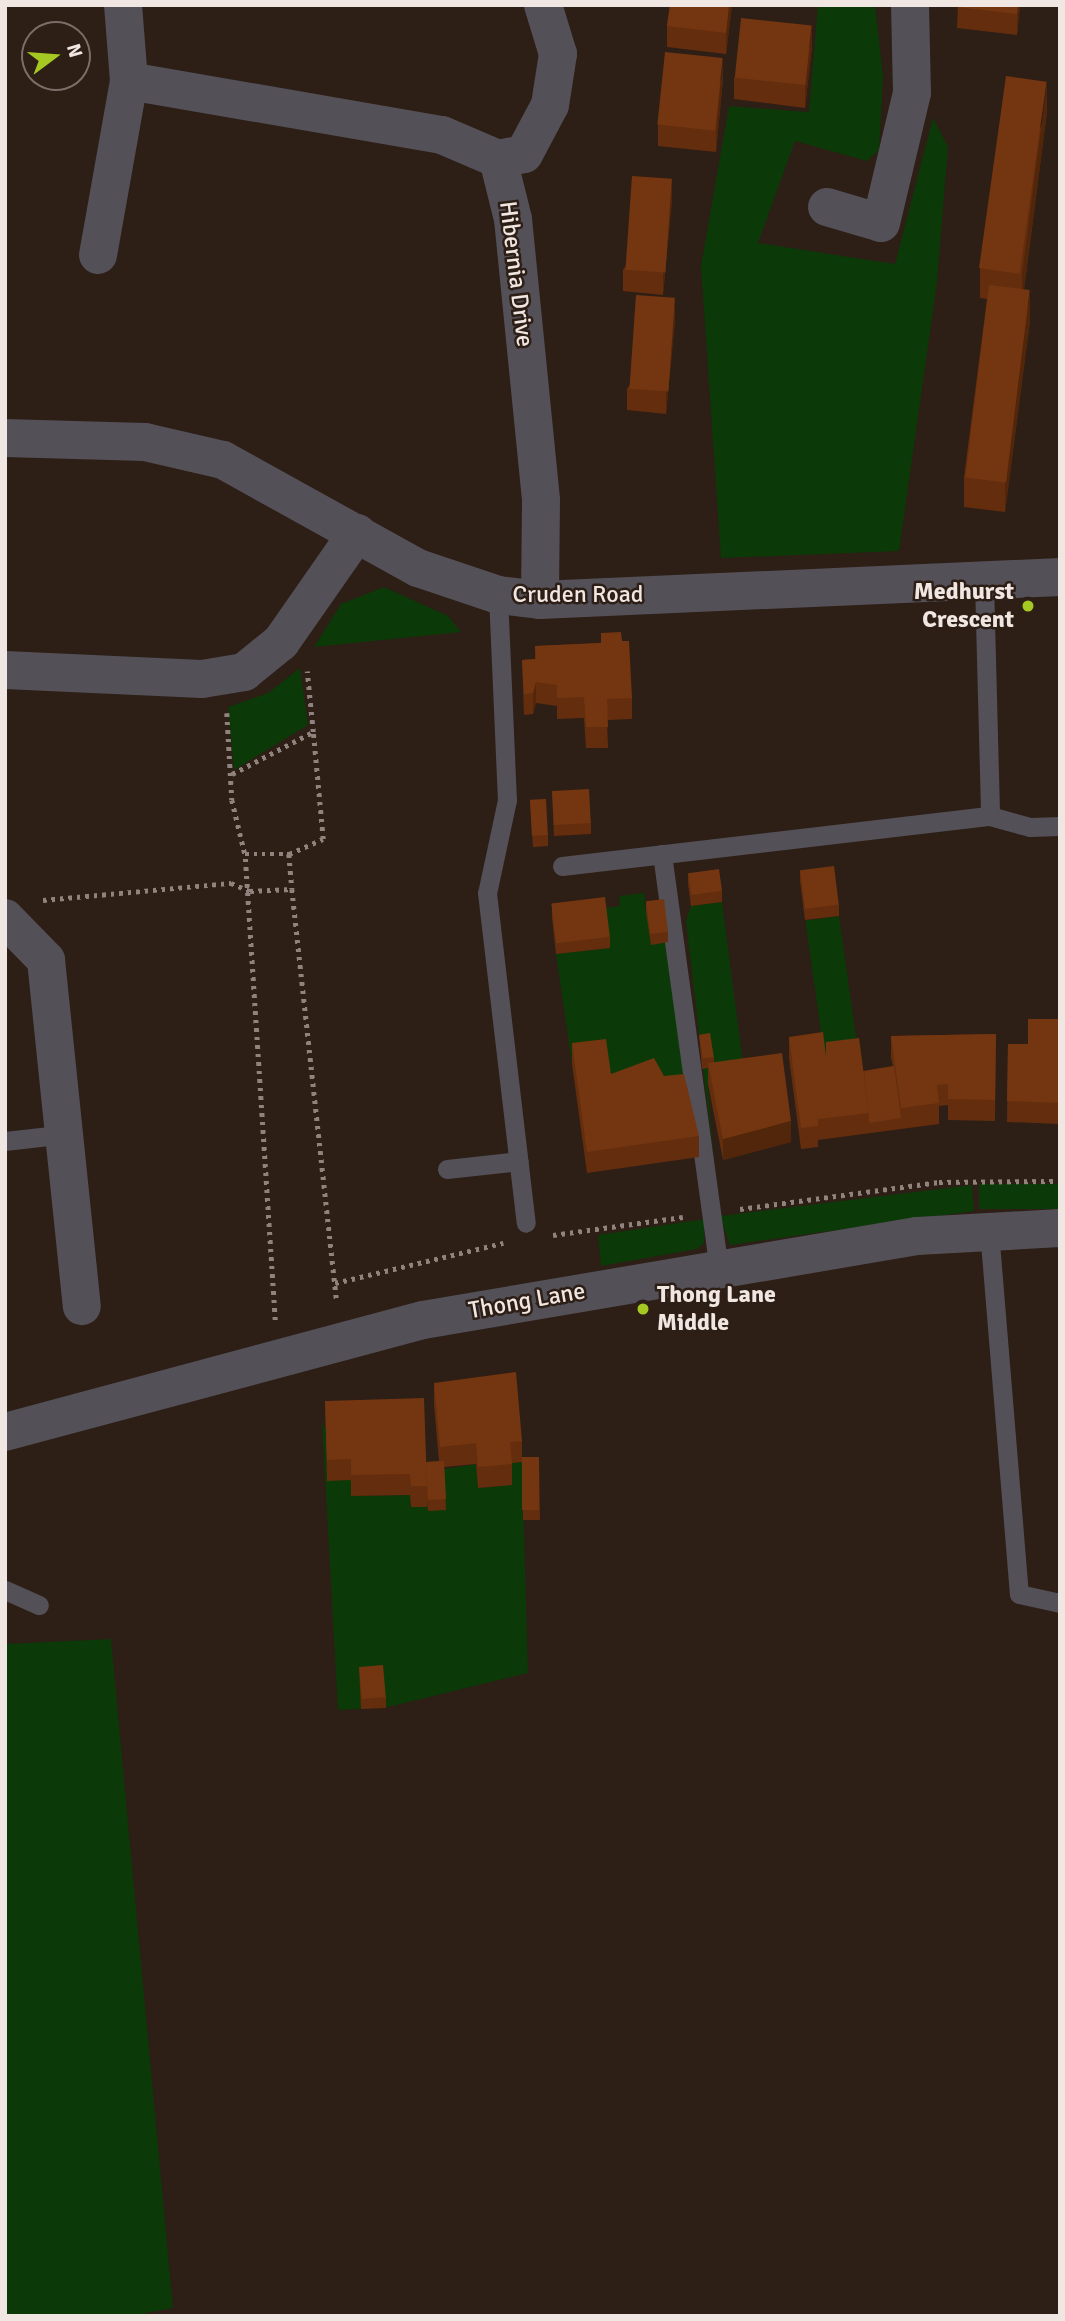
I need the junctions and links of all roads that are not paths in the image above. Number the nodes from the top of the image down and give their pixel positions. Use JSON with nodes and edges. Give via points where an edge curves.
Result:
{"nodes":[{"id":1,"x":123,"y":5,"type":"edge"},
{"id":2,"x":543,"y":5,"type":"edge"},
{"id":3,"x":911,"y":5,"type":"edge"},
{"id":4,"x":129,"y":81,"type":"junction"},
{"id":5,"x":498,"y":159,"type":"junction"},
{"id":6,"x":827,"y":207,"type":"dead end"},
{"id":7,"x":98,"y":255,"type":"dead end"},
{"id":8,"x":5,"y":438,"type":"edge"},
{"id":9,"x":357,"y":533,"type":"junction"},
{"id":10,"x":1059,"y":574,"type":"edge"},
{"id":11,"x":984,"y":582,"type":"junction"},
{"id":12,"x":498,"y":595,"type":"junction"},
{"id":13,"x":540,"y":600,"type":"junction"},
{"id":14,"x":5,"y":670,"type":"edge"},
{"id":15,"x":990,"y":816,"type":"junction"},
{"id":16,"x":1060,"y":826,"type":"edge"},
{"id":17,"x":662,"y":854,"type":"junction"},
{"id":18,"x":562,"y":866,"type":"dead end"},
{"id":19,"x":20,"y":917,"type":"edge"},
{"id":20,"x":66,"y":1134,"type":"junction"},
{"id":21,"x":5,"y":1141,"type":"edge"},
{"id":22,"x":519,"y":1161,"type":"junction"},
{"id":23,"x":447,"y":1169,"type":"dead end"},
{"id":24,"x":526,"y":1223,"type":"dead end"},
{"id":25,"x":1060,"y":1228,"type":"edge"},
{"id":26,"x":989,"y":1230,"type":"junction"},
{"id":27,"x":719,"y":1270,"type":"junction"},
{"id":28,"x":82,"y":1306,"type":"dead end"},
{"id":29,"x":5,"y":1432,"type":"edge"},
{"id":30,"x":5,"y":1590,"type":"edge"},
{"id":31,"x":1060,"y":1603,"type":"edge"},
{"id":32,"x":39,"y":1605,"type":"dead end"}],
"edges":[{"from":1,"to":4,"type":"street"},
{"from":2,"to":5,"type":"street","via":[[558,54],[550,105],[524,154]]},
{"from":3,"to":6,"type":"street","via":[[912,93],[881,223]]},
{"from":4,"to":5,"type":"street","via":[[442,135]]},
{"from":4,"to":7,"type":"street"},
{"from":5,"to":13,"type":"street","name":"Hibernia Drive","via":[[513,219],[540,487]]},
{"from":8,"to":9,"type":"street","name":"Cruden Road","via":[[186,449],[259,477]]},
{"from":9,"to":12,"type":"street","name":"Cruden Road","via":[[452,584]]},
{"from":9,"to":14,"type":"street","via":[[281,642],[256,665],[225,678]]},
{"from":10,"to":11,"type":"street","name":"Cruden Road"},
{"from":11,"to":13,"type":"street","name":"Cruden Road"},
{"from":11,"to":15,"type":"lane"},
{"from":12,"to":13,"type":"street","name":"Cruden Road"},
{"from":12,"to":22,"type":"lane","via":[[507,800],[487,893]]},
{"from":15,"to":16,"type":"lane","via":[[1030,827]]},
{"from":15,"to":17,"type":"lane"},
{"from":17,"to":18,"type":"lane"},
{"from":17,"to":27,"type":"lane"},
{"from":19,"to":20,"type":"street","via":[[46,960]]},
{"from":20,"to":21,"type":"lane"},
{"from":20,"to":28,"type":"street"},
{"from":22,"to":23,"type":"lane"},
{"from":22,"to":24,"type":"lane"},
{"from":25,"to":26,"type":"street","name":"Thong Lane"},
{"from":26,"to":27,"type":"street","name":"Thong Lane"},
{"from":26,"to":31,"type":"lane","via":[[1019,1594]]},
{"from":27,"to":29,"type":"street","name":"Thong Lane","via":[[531,1299],[341,1341]]},
{"from":30,"to":32,"type":"lane"}]}
